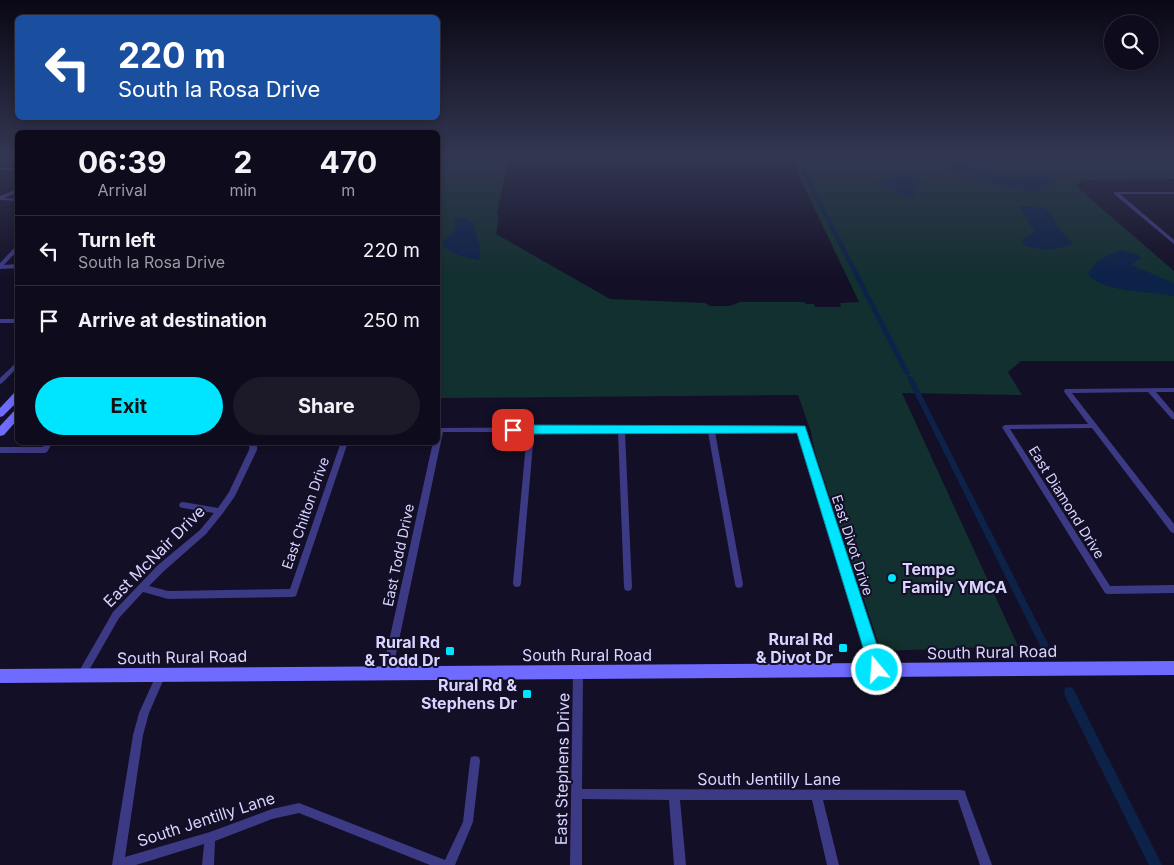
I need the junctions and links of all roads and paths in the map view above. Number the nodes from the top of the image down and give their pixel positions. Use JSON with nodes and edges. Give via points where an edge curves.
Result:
{"nodes":[{"id":1,"x":1120,"y":197,"type":"edge"},
{"id":2,"x":0,"y":199,"type":"edge"},
{"id":3,"x":15,"y":200,"type":"edge"},
{"id":4,"x":1174,"y":243,"type":"edge"},
{"id":5,"x":15,"y":250,"type":"edge"},
{"id":6,"x":15,"y":266,"type":"edge"},
{"id":7,"x":0,"y":267,"type":"edge"},
{"id":8,"x":0,"y":321,"type":"edge"},
{"id":9,"x":15,"y":321,"type":"edge"},
{"id":10,"x":15,"y":366,"type":"edge"},
{"id":11,"x":0,"y":382,"type":"edge"},
{"id":12,"x":1150,"y":390,"type":"junction"},
{"id":13,"x":1174,"y":390,"type":"edge"},
{"id":14,"x":15,"y":397,"type":"edge"},
{"id":15,"x":0,"y":414,"type":"edge"},
{"id":16,"x":15,"y":415,"type":"edge"},
{"id":17,"x":1174,"y":417,"type":"edge"},
{"id":18,"x":1094,"y":426,"type":"junction"},
{"id":19,"x":621,"y":429,"type":"junction"},
{"id":20,"x":711,"y":429,"type":"junction"},
{"id":21,"x":440,"y":430,"type":"edge"},
{"id":22,"x":531,"y":430,"type":"junction"},
{"id":23,"x":0,"y":432,"type":"edge"},
{"id":24,"x":48,"y":445,"type":"edge"},
{"id":25,"x":254,"y":445,"type":"edge"},
{"id":26,"x":344,"y":445,"type":"edge"},
{"id":27,"x":437,"y":445,"type":"edge"},
{"id":28,"x":0,"y":450,"type":"edge"},
{"id":29,"x":183,"y":505,"type":"dead end"},
{"id":30,"x":220,"y":511,"type":"junction"},
{"id":31,"x":1174,"y":530,"type":"edge"},
{"id":32,"x":518,"y":583,"type":"dead end"},
{"id":33,"x":739,"y":584,"type":"dead end"},
{"id":34,"x":628,"y":587,"type":"dead end"},
{"id":35,"x":142,"y":588,"type":"junction"},
{"id":36,"x":1174,"y":589,"type":"edge"},
{"id":37,"x":1174,"y":668,"type":"edge"},
{"id":38,"x":877,"y":670,"type":"junction"},
{"id":39,"x":578,"y":672,"type":"junction"},
{"id":40,"x":387,"y":673,"type":"junction"},
{"id":41,"x":162,"y":674,"type":"junction"},
{"id":42,"x":0,"y":676,"type":"edge"},
{"id":43,"x":82,"y":676,"type":"junction"},
{"id":44,"x":475,"y":761,"type":"dead end"},
{"id":45,"x":577,"y":794,"type":"junction"},
{"id":46,"x":674,"y":795,"type":"junction"},
{"id":47,"x":816,"y":795,"type":"junction"},
{"id":48,"x":210,"y":837,"type":"junction"},
{"id":49,"x":118,"y":865,"type":"edge"},
{"id":50,"x":208,"y":865,"type":"edge"},
{"id":51,"x":444,"y":865,"type":"edge"},
{"id":52,"x":449,"y":865,"type":"edge"},
{"id":53,"x":576,"y":865,"type":"edge"},
{"id":54,"x":680,"y":865,"type":"edge"},
{"id":55,"x":833,"y":865,"type":"edge"},
{"id":56,"x":986,"y":865,"type":"edge"}],
"edges":[{"from":1,"to":4,"type":"street"},
{"from":2,"to":3,"type":"street"},
{"from":5,"to":7,"type":"street"},
{"from":6,"to":7,"type":"street"},
{"from":8,"to":9,"type":"street"},
{"from":10,"to":11,"type":"street"},
{"from":12,"to":13,"type":"street"},
{"from":12,"to":17,"type":"street"},
{"from":12,"to":18,"type":"street","via":[[1067,390]]},
{"from":14,"to":15,"type":"main road"},
{"from":16,"to":23,"type":"main road"},
{"from":18,"to":31,"type":"street"},
{"from":18,"to":36,"type":"street","name":"East Diamond Drive","via":[[1005,427],[1108,590]]},
{"from":19,"to":20,"type":"street"},
{"from":19,"to":22,"type":"street"},
{"from":19,"to":34,"type":"street"},
{"from":20,"to":33,"type":"street"},
{"from":20,"to":38,"type":"street","name":"East Divot Drive","via":[[801,429]]},
{"from":21,"to":22,"type":"street","name":"East Todd Drive"},
{"from":22,"to":32,"type":"street"},
{"from":24,"to":28,"type":"street","via":[[45,450]]},
{"from":25,"to":30,"type":"street","name":"East McNair Drive","via":[[232,494]]},
{"from":26,"to":35,"type":"street","name":"East Chilton Drive","via":[[293,593],[168,595]]},
{"from":27,"to":40,"type":"street","name":"East Todd Drive"},
{"from":29,"to":30,"type":"street","name":"East McNair Drive"},
{"from":30,"to":35,"type":"street","name":"East McNair Drive","via":[[203,532]]},
{"from":35,"to":43,"type":"street","name":"East McNair Drive","via":[[116,615]]},
{"from":37,"to":38,"type":"main road","name":"South Rural Road"},
{"from":38,"to":39,"type":"main road","name":"South Rural Road"},
{"from":39,"to":40,"type":"main road","name":"South Rural Road"},
{"from":39,"to":45,"type":"street","name":"East Stephens Drive"},
{"from":40,"to":41,"type":"main road","name":"South Rural Road"},
{"from":41,"to":43,"type":"main road","name":"South Rural Road"},
{"from":41,"to":49,"type":"street","via":[[138,735]]},
{"from":42,"to":43,"type":"main road","name":"South Rural Road"},
{"from":44,"to":52,"type":"street","via":[[468,822]]},
{"from":45,"to":46,"type":"street","name":"South Jentilly Lane"},
{"from":45,"to":53,"type":"street","name":"East Stephens Drive"},
{"from":46,"to":47,"type":"street","name":"South Jentilly Lane"},
{"from":46,"to":54,"type":"street"},
{"from":47,"to":55,"type":"street"},
{"from":47,"to":56,"type":"street","name":"South Jentilly Lane","via":[[961,795]]},
{"from":48,"to":49,"type":"street","name":"South Jentilly Lane"},
{"from":48,"to":50,"type":"street"},
{"from":48,"to":51,"type":"street","name":"South Jentilly Lane","via":[[272,814],[299,808]]}]}
